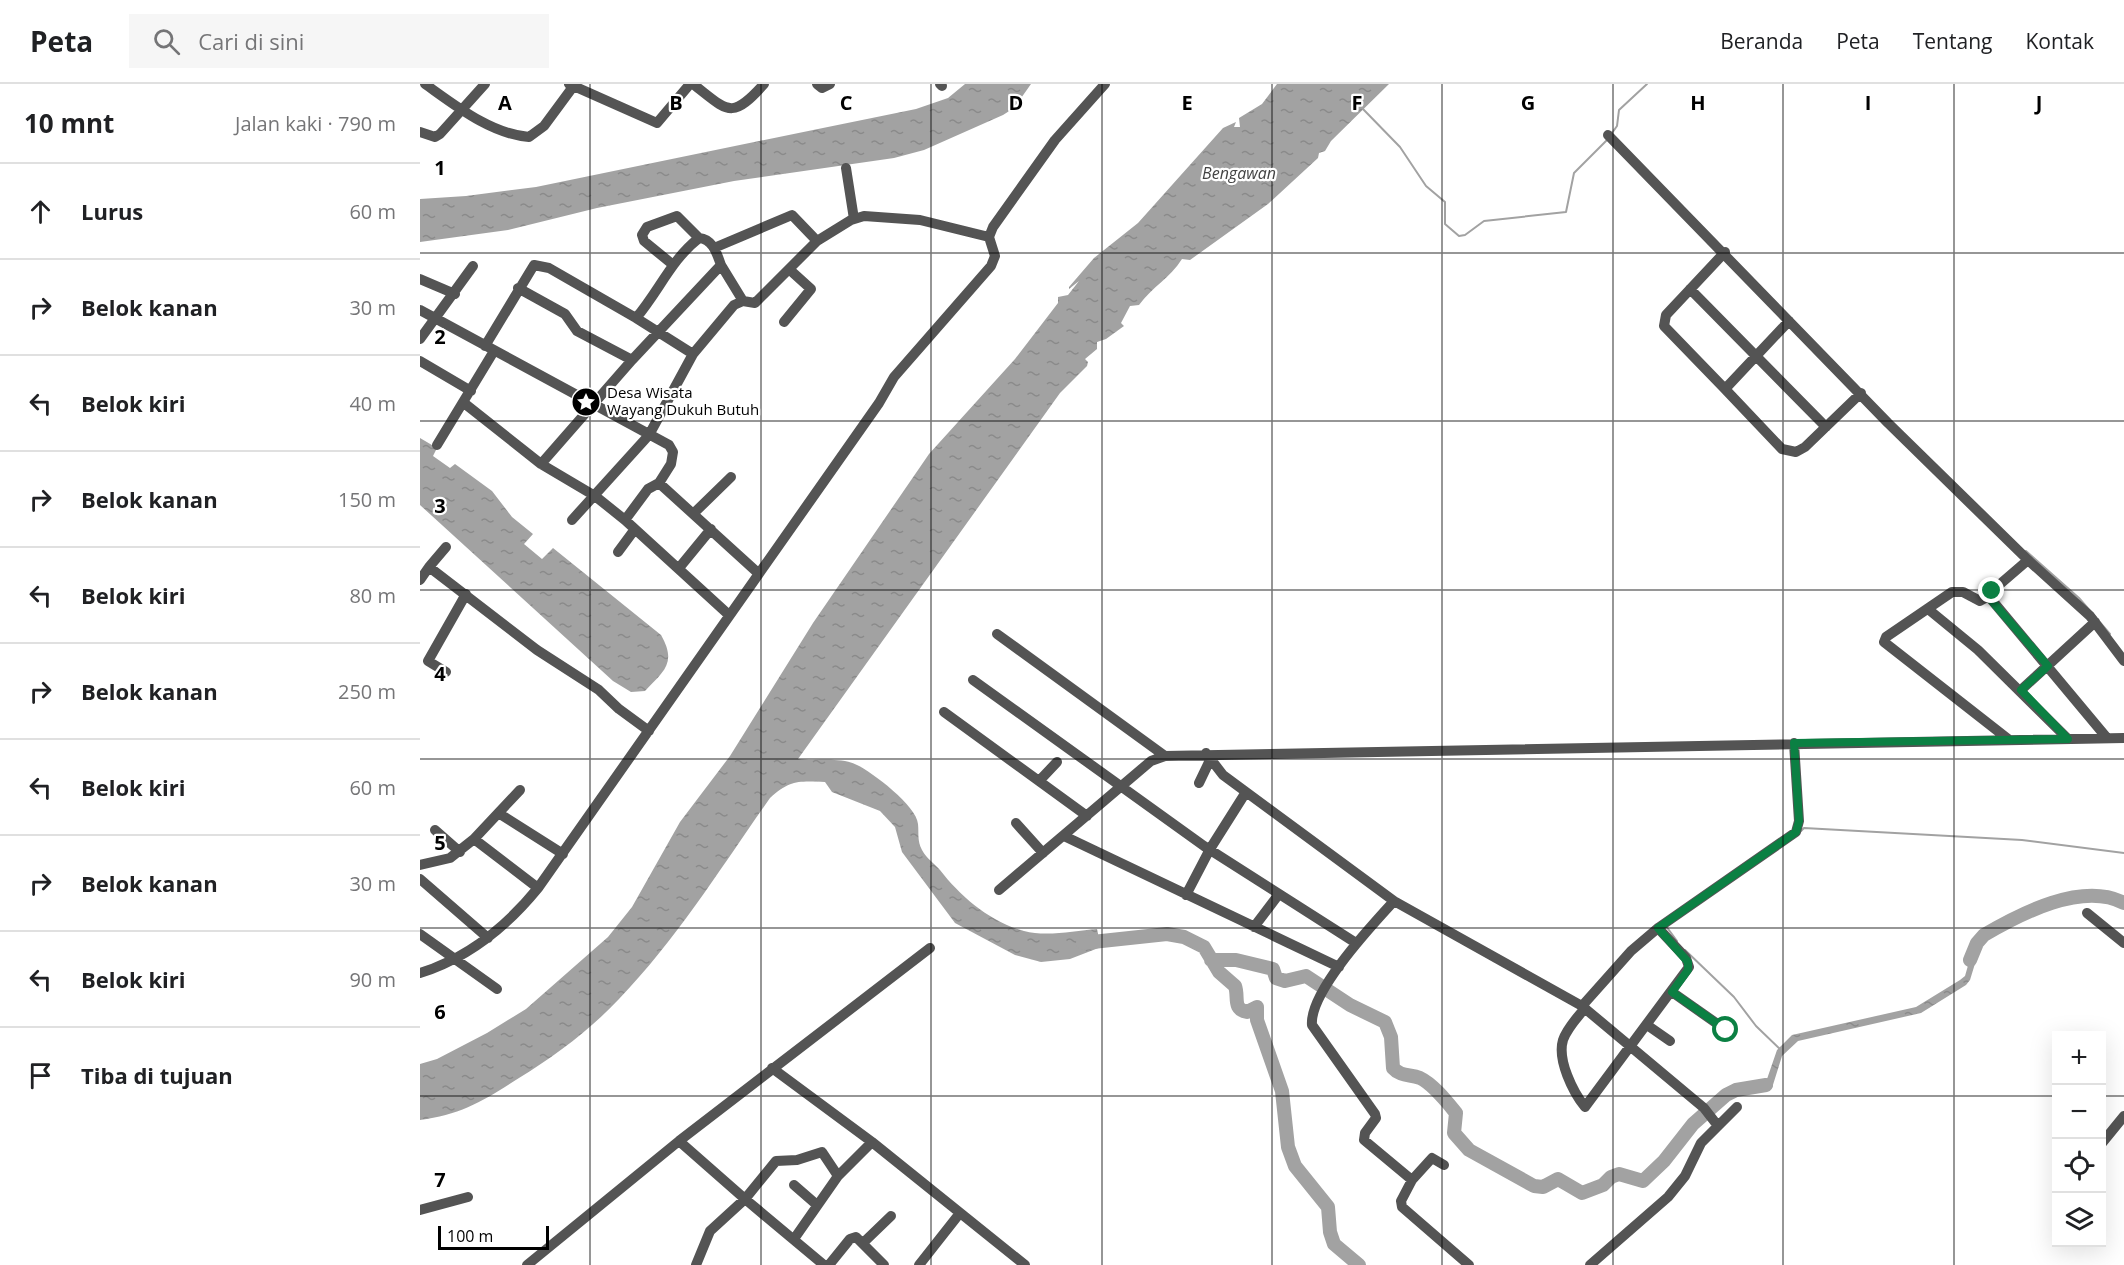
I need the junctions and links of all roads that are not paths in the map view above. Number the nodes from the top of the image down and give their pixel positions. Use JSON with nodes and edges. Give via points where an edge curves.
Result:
{"nodes":[{"id":1,"x":425,"y":84,"type":"edge"},
{"id":2,"x":485,"y":84,"type":"edge"},
{"id":3,"x":692,"y":84,"type":"edge"},
{"id":4,"x":764,"y":84,"type":"edge"},
{"id":5,"x":817,"y":84,"type":"edge"},
{"id":6,"x":830,"y":84,"type":"edge"},
{"id":7,"x":1105,"y":84,"type":"edge"},
{"id":8,"x":572,"y":85,"type":"edge"},
{"id":9,"x":460,"y":109,"type":"junction"},
{"id":10,"x":420,"y":132,"type":"edge"},
{"id":11,"x":1608,"y":135,"type":"dead end"},
{"id":12,"x":846,"y":168,"type":"dead end"},
{"id":13,"x":854,"y":219,"type":"junction"},
{"id":14,"x":989,"y":237,"type":"junction"},
{"id":15,"x":699,"y":238,"type":"junction"},
{"id":16,"x":817,"y":241,"type":"junction"},
{"id":17,"x":714,"y":248,"type":"junction"},
{"id":18,"x":1725,"y":252,"type":"junction"},
{"id":19,"x":672,"y":264,"type":"junction"},
{"id":20,"x":721,"y":265,"type":"junction"},
{"id":21,"x":473,"y":266,"type":"dead end"},
{"id":22,"x":790,"y":270,"type":"junction"},
{"id":23,"x":420,"y":279,"type":"edge"},
{"id":24,"x":518,"y":288,"type":"junction"},
{"id":25,"x":1690,"y":290,"type":"junction"},
{"id":26,"x":455,"y":294,"type":"junction"},
{"id":27,"x":743,"y":301,"type":"junction"},
{"id":28,"x":420,"y":310,"type":"edge"},
{"id":29,"x":636,"y":318,"type":"junction"},
{"id":30,"x":436,"y":320,"type":"junction"},
{"id":31,"x":1789,"y":321,"type":"junction"},
{"id":32,"x":784,"y":322,"type":"dead end"},
{"id":33,"x":659,"y":331,"type":"junction"},
{"id":34,"x":420,"y":339,"type":"edge"},
{"id":35,"x":490,"y":348,"type":"junction"},
{"id":36,"x":693,"y":354,"type":"junction"},
{"id":37,"x":1756,"y":357,"type":"junction"},
{"id":38,"x":632,"y":360,"type":"junction"},
{"id":39,"x":420,"y":361,"type":"edge"},
{"id":40,"x":1725,"y":389,"type":"junction"},
{"id":41,"x":471,"y":391,"type":"junction"},
{"id":42,"x":1861,"y":393,"type":"junction"},
{"id":43,"x":464,"y":403,"type":"junction"},
{"id":44,"x":593,"y":403,"type":"junction"},
{"id":45,"x":1826,"y":427,"type":"junction"},
{"id":46,"x":649,"y":435,"type":"junction"},
{"id":47,"x":437,"y":445,"type":"dead end"},
{"id":48,"x":541,"y":464,"type":"junction"},
{"id":49,"x":731,"y":477,"type":"dead end"},
{"id":50,"x":659,"y":483,"type":"junction"},
{"id":51,"x":595,"y":496,"type":"junction"},
{"id":52,"x":694,"y":513,"type":"junction"},
{"id":53,"x":572,"y":520,"type":"dead end"},
{"id":54,"x":625,"y":520,"type":"junction"},
{"id":55,"x":635,"y":529,"type":"junction"},
{"id":56,"x":711,"y":529,"type":"junction"},
{"id":57,"x":446,"y":547,"type":"dead end"},
{"id":58,"x":618,"y":552,"type":"dead end"},
{"id":59,"x":2028,"y":560,"type":"junction"},
{"id":60,"x":429,"y":567,"type":"junction"},
{"id":61,"x":679,"y":568,"type":"junction"},
{"id":62,"x":758,"y":573,"type":"junction"},
{"id":63,"x":420,"y":580,"type":"edge"},
{"id":64,"x":466,"y":594,"type":"junction"},
{"id":65,"x":1989,"y":596,"type":"junction"},
{"id":66,"x":1928,"y":609,"type":"junction"},
{"id":67,"x":729,"y":615,"type":"junction"},
{"id":68,"x":2095,"y":622,"type":"junction"},
{"id":69,"x":997,"y":634,"type":"dead end"},
{"id":70,"x":2124,"y":661,"type":"edge"},
{"id":71,"x":2048,"y":666,"type":"junction"},
{"id":72,"x":446,"y":672,"type":"dead end"},
{"id":73,"x":973,"y":680,"type":"dead end"},
{"id":74,"x":2021,"y":690,"type":"junction"},
{"id":75,"x":944,"y":712,"type":"dead end"},
{"id":76,"x":649,"y":731,"type":"junction"},
{"id":77,"x":2107,"y":738,"type":"junction"},
{"id":78,"x":2124,"y":738,"type":"edge"},
{"id":79,"x":2008,"y":739,"type":"junction"},
{"id":80,"x":2068,"y":739,"type":"junction"},
{"id":81,"x":1794,"y":743,"type":"junction"},
{"id":82,"x":1165,"y":756,"type":"junction"},
{"id":83,"x":1208,"y":756,"type":"junction"},
{"id":84,"x":1057,"y":762,"type":"dead end"},
{"id":85,"x":1040,"y":780,"type":"junction"},
{"id":86,"x":1199,"y":783,"type":"dead end"},
{"id":87,"x":1121,"y":787,"type":"junction"},
{"id":88,"x":520,"y":790,"type":"dead end"},
{"id":89,"x":1246,"y":792,"type":"junction"},
{"id":90,"x":500,"y":814,"type":"junction"},
{"id":91,"x":1087,"y":816,"type":"junction"},
{"id":92,"x":1016,"y":823,"type":"dead end"},
{"id":93,"x":435,"y":830,"type":"dead end"},
{"id":94,"x":1064,"y":836,"type":"junction"},
{"id":95,"x":474,"y":839,"type":"junction"},
{"id":96,"x":1210,"y":849,"type":"junction"},
{"id":97,"x":460,"y":852,"type":"junction"},
{"id":98,"x":1043,"y":853,"type":"junction"},
{"id":99,"x":563,"y":854,"type":"junction"},
{"id":100,"x":420,"y":866,"type":"edge"},
{"id":101,"x":420,"y":879,"type":"edge"},
{"id":102,"x":538,"y":888,"type":"junction"},
{"id":103,"x":999,"y":890,"type":"dead end"},
{"id":104,"x":1279,"y":894,"type":"junction"},
{"id":105,"x":1186,"y":896,"type":"junction"},
{"id":106,"x":1394,"y":901,"type":"junction"},
{"id":107,"x":2087,"y":913,"type":"dead end"},
{"id":108,"x":1254,"y":927,"type":"junction"},
{"id":109,"x":1660,"y":930,"type":"junction"},
{"id":110,"x":420,"y":934,"type":"edge"},
{"id":111,"x":488,"y":938,"type":"junction"},
{"id":112,"x":1356,"y":943,"type":"junction"},
{"id":113,"x":2124,"y":943,"type":"edge"},
{"id":114,"x":930,"y":948,"type":"dead end"},
{"id":115,"x":453,"y":959,"type":"junction"},
{"id":116,"x":1339,"y":967,"type":"junction"},
{"id":117,"x":420,"y":973,"type":"edge"},
{"id":118,"x":497,"y":988,"type":"dead end"},
{"id":119,"x":1672,"y":992,"type":"junction"},
{"id":120,"x":1583,"y":1007,"type":"junction"},
{"id":121,"x":1647,"y":1024,"type":"junction"},
{"id":122,"x":1726,"y":1030,"type":"dead end"},
{"id":123,"x":1670,"y":1041,"type":"dead end"},
{"id":124,"x":1631,"y":1046,"type":"junction"},
{"id":125,"x":772,"y":1068,"type":"junction"},
{"id":126,"x":1737,"y":1107,"type":"dead end"},
{"id":127,"x":2124,"y":1116,"type":"edge"},
{"id":128,"x":1715,"y":1124,"type":"junction"},
{"id":129,"x":2105,"y":1139,"type":"edge"},
{"id":130,"x":679,"y":1141,"type":"junction"},
{"id":131,"x":872,"y":1142,"type":"junction"},
{"id":132,"x":1444,"y":1165,"type":"dead end"},
{"id":133,"x":838,"y":1176,"type":"junction"},
{"id":134,"x":1412,"y":1180,"type":"junction"},
{"id":135,"x":794,"y":1185,"type":"dead end"},
{"id":136,"x":468,"y":1197,"type":"dead end"},
{"id":137,"x":745,"y":1199,"type":"junction"},
{"id":138,"x":817,"y":1205,"type":"junction"},
{"id":139,"x":420,"y":1210,"type":"edge"},
{"id":140,"x":960,"y":1212,"type":"junction"},
{"id":141,"x":891,"y":1216,"type":"dead end"},
{"id":142,"x":794,"y":1239,"type":"junction"},
{"id":143,"x":864,"y":1242,"type":"junction"},
{"id":144,"x":526,"y":1265,"type":"edge"},
{"id":145,"x":696,"y":1265,"type":"edge"},
{"id":146,"x":826,"y":1265,"type":"edge"},
{"id":147,"x":884,"y":1265,"type":"edge"},
{"id":148,"x":919,"y":1265,"type":"edge"},
{"id":149,"x":1025,"y":1265,"type":"edge"},
{"id":150,"x":1469,"y":1265,"type":"edge"},
{"id":151,"x":1590,"y":1265,"type":"edge"}],
"edges":[{"from":1,"to":9,"type":"street"},
{"from":2,"to":9,"type":"street"},
{"from":3,"to":4,"type":"street","via":[[730,110],[738,108]]},
{"from":3,"to":8,"type":"street","via":[[657,123]]},
{"from":5,"to":6,"type":"street","via":[[822,88]]},
{"from":7,"to":14,"type":"street","via":[[1055,140]]},
{"from":8,"to":9,"type":"street","via":[[544,126],[529,137],[515,136]]},
{"from":9,"to":10,"type":"street","via":[[435,136]]},
{"from":11,"to":18,"type":"street"},
{"from":12,"to":13,"type":"street"},
{"from":13,"to":14,"type":"street","via":[[904,218]]},
{"from":13,"to":16,"type":"street"},
{"from":14,"to":62,"type":"street","via":[[994,256],[991,266],[894,377]]},
{"from":15,"to":17,"type":"street","via":[[706,239]]},
{"from":15,"to":19,"type":"street"},
{"from":15,"to":19,"type":"street","via":[[677,216],[647,227],[642,235],[644,241]]},
{"from":16,"to":17,"type":"street","via":[[792,215]]},
{"from":16,"to":22,"type":"street"},
{"from":17,"to":20,"type":"street"},
{"from":18,"to":25,"type":"street"},
{"from":18,"to":31,"type":"street"},
{"from":19,"to":29,"type":"street","via":[[660,289]]},
{"from":20,"to":27,"type":"street"},
{"from":20,"to":33,"type":"street"},
{"from":21,"to":26,"type":"street"},
{"from":22,"to":27,"type":"street","via":[[760,300]]},
{"from":22,"to":32,"type":"street","via":[[811,289]]},
{"from":23,"to":26,"type":"street"},
{"from":24,"to":29,"type":"street","via":[[529,269],[542,264]]},
{"from":24,"to":35,"type":"street"},
{"from":24,"to":38,"type":"street","via":[[565,314],[577,331]]},
{"from":25,"to":37,"type":"street"},
{"from":25,"to":40,"type":"street","via":[[1666,315],[1664,326]]},
{"from":26,"to":30,"type":"street"},
{"from":27,"to":36,"type":"street","via":[[734,305]]},
{"from":28,"to":30,"type":"street"},
{"from":29,"to":33,"type":"street"},
{"from":30,"to":34,"type":"street"},
{"from":30,"to":35,"type":"street"},
{"from":31,"to":37,"type":"street"},
{"from":31,"to":42,"type":"street"},
{"from":33,"to":36,"type":"street"},
{"from":33,"to":38,"type":"street"},
{"from":35,"to":41,"type":"street"},
{"from":35,"to":44,"type":"street"},
{"from":36,"to":46,"type":"street"},
{"from":37,"to":40,"type":"street"},
{"from":37,"to":45,"type":"street"},
{"from":38,"to":44,"type":"street"},
{"from":39,"to":41,"type":"street"},
{"from":40,"to":45,"type":"street","via":[[1789,452],[1804,447]]},
{"from":41,"to":43,"type":"street"},
{"from":42,"to":45,"type":"street"},
{"from":42,"to":59,"type":"street"},
{"from":43,"to":47,"type":"street"},
{"from":43,"to":48,"type":"street"},
{"from":44,"to":46,"type":"street"},
{"from":44,"to":48,"type":"street"},
{"from":46,"to":50,"type":"street","via":[[669,445],[673,452],[671,464]]},
{"from":46,"to":51,"type":"street"},
{"from":48,"to":51,"type":"street"},
{"from":49,"to":52,"type":"street"},
{"from":50,"to":52,"type":"street"},
{"from":50,"to":54,"type":"street","via":[[648,489]]},
{"from":51,"to":53,"type":"street"},
{"from":51,"to":54,"type":"street"},
{"from":52,"to":56,"type":"street"},
{"from":54,"to":55,"type":"street"},
{"from":55,"to":58,"type":"street"},
{"from":55,"to":61,"type":"street"},
{"from":56,"to":61,"type":"street"},
{"from":56,"to":62,"type":"street"},
{"from":57,"to":60,"type":"street"},
{"from":59,"to":65,"type":"street"},
{"from":59,"to":68,"type":"street"},
{"from":60,"to":63,"type":"street"},
{"from":60,"to":64,"type":"street"},
{"from":61,"to":67,"type":"street"},
{"from":62,"to":67,"type":"street"},
{"from":64,"to":72,"type":"street","via":[[428,662]]},
{"from":64,"to":76,"type":"street"},
{"from":65,"to":66,"type":"street","via":[[1976,601],[1958,591]]},
{"from":65,"to":71,"type":"street"},
{"from":66,"to":74,"type":"street"},
{"from":66,"to":79,"type":"street","via":[[1886,637],[1885,644]]},
{"from":67,"to":76,"type":"street"},
{"from":68,"to":70,"type":"street"},
{"from":68,"to":71,"type":"street"},
{"from":69,"to":82,"type":"street"},
{"from":71,"to":74,"type":"street"},
{"from":71,"to":77,"type":"street"},
{"from":73,"to":87,"type":"street"},
{"from":74,"to":80,"type":"street"},
{"from":75,"to":85,"type":"street"},
{"from":76,"to":99,"type":"street"},
{"from":77,"to":78,"type":"street"},
{"from":77,"to":80,"type":"street"},
{"from":79,"to":80,"type":"street"},
{"from":79,"to":81,"type":"street"},
{"from":81,"to":83,"type":"street"},
{"from":81,"to":109,"type":"street","via":[[1799,821],[1796,832]]},
{"from":82,"to":83,"type":"street"},
{"from":82,"to":87,"type":"street","via":[[1151,761]]},
{"from":83,"to":86,"type":"street"},
{"from":83,"to":89,"type":"street","via":[[1223,775]]},
{"from":84,"to":85,"type":"street"},
{"from":85,"to":91,"type":"street"},
{"from":87,"to":91,"type":"street"},
{"from":87,"to":96,"type":"street"},
{"from":88,"to":90,"type":"street"},
{"from":89,"to":96,"type":"street"},
{"from":89,"to":106,"type":"street"},
{"from":90,"to":95,"type":"street"},
{"from":90,"to":99,"type":"street"},
{"from":91,"to":94,"type":"street"},
{"from":92,"to":98,"type":"street"},
{"from":93,"to":97,"type":"street"},
{"from":94,"to":98,"type":"street"},
{"from":94,"to":105,"type":"street"},
{"from":95,"to":97,"type":"street"},
{"from":95,"to":102,"type":"street"},
{"from":96,"to":104,"type":"street"},
{"from":96,"to":105,"type":"street"},
{"from":97,"to":100,"type":"street"},
{"from":98,"to":103,"type":"street"},
{"from":99,"to":102,"type":"street"},
{"from":101,"to":111,"type":"street"},
{"from":102,"to":111,"type":"street","via":[[516,915]]},
{"from":104,"to":108,"type":"street"},
{"from":104,"to":112,"type":"street"},
{"from":105,"to":108,"type":"street"},
{"from":106,"to":112,"type":"street"},
{"from":106,"to":120,"type":"street"},
{"from":107,"to":113,"type":"street"},
{"from":108,"to":116,"type":"street"},
{"from":109,"to":119,"type":"street","via":[[1688,962],[1688,970]]},
{"from":109,"to":120,"type":"street","via":[[1631,951]]},
{"from":110,"to":115,"type":"street"},
{"from":111,"to":115,"type":"street"},
{"from":112,"to":116,"type":"street"},
{"from":114,"to":125,"type":"street"},
{"from":115,"to":117,"type":"street"},
{"from":115,"to":118,"type":"street"},
{"from":116,"to":134,"type":"street","via":[[1314,1011],[1312,1025],[1376,1118],[1364,1140]]},
{"from":119,"to":121,"type":"street"},
{"from":119,"to":122,"type":"street"},
{"from":120,"to":124,"type":"street"},
{"from":120,"to":124,"type":"street","via":[[1562,1047],[1568,1074],[1585,1107]]},
{"from":121,"to":123,"type":"street"},
{"from":121,"to":124,"type":"street"},
{"from":124,"to":128,"type":"street","via":[[1704,1108]]},
{"from":125,"to":130,"type":"street"},
{"from":125,"to":131,"type":"street"},
{"from":126,"to":128,"type":"street"},
{"from":127,"to":129,"type":"street"},
{"from":128,"to":151,"type":"street","via":[[1668,1197]]},
{"from":130,"to":137,"type":"street"},
{"from":130,"to":144,"type":"street"},
{"from":131,"to":133,"type":"street"},
{"from":131,"to":140,"type":"street"},
{"from":132,"to":134,"type":"street","via":[[1432,1158]]},
{"from":133,"to":137,"type":"street","via":[[822,1152],[797,1160],[776,1161]]},
{"from":133,"to":138,"type":"street"},
{"from":134,"to":150,"type":"street","via":[[1401,1201],[1402,1207]]},
{"from":135,"to":138,"type":"street"},
{"from":136,"to":139,"type":"street"},
{"from":137,"to":142,"type":"street"},
{"from":137,"to":145,"type":"street","via":[[710,1231]]},
{"from":138,"to":142,"type":"street"},
{"from":140,"to":148,"type":"street"},
{"from":140,"to":149,"type":"street"},
{"from":141,"to":143,"type":"street"},
{"from":142,"to":146,"type":"street"},
{"from":143,"to":146,"type":"street","via":[[853,1237]]},
{"from":143,"to":147,"type":"street"}]}
